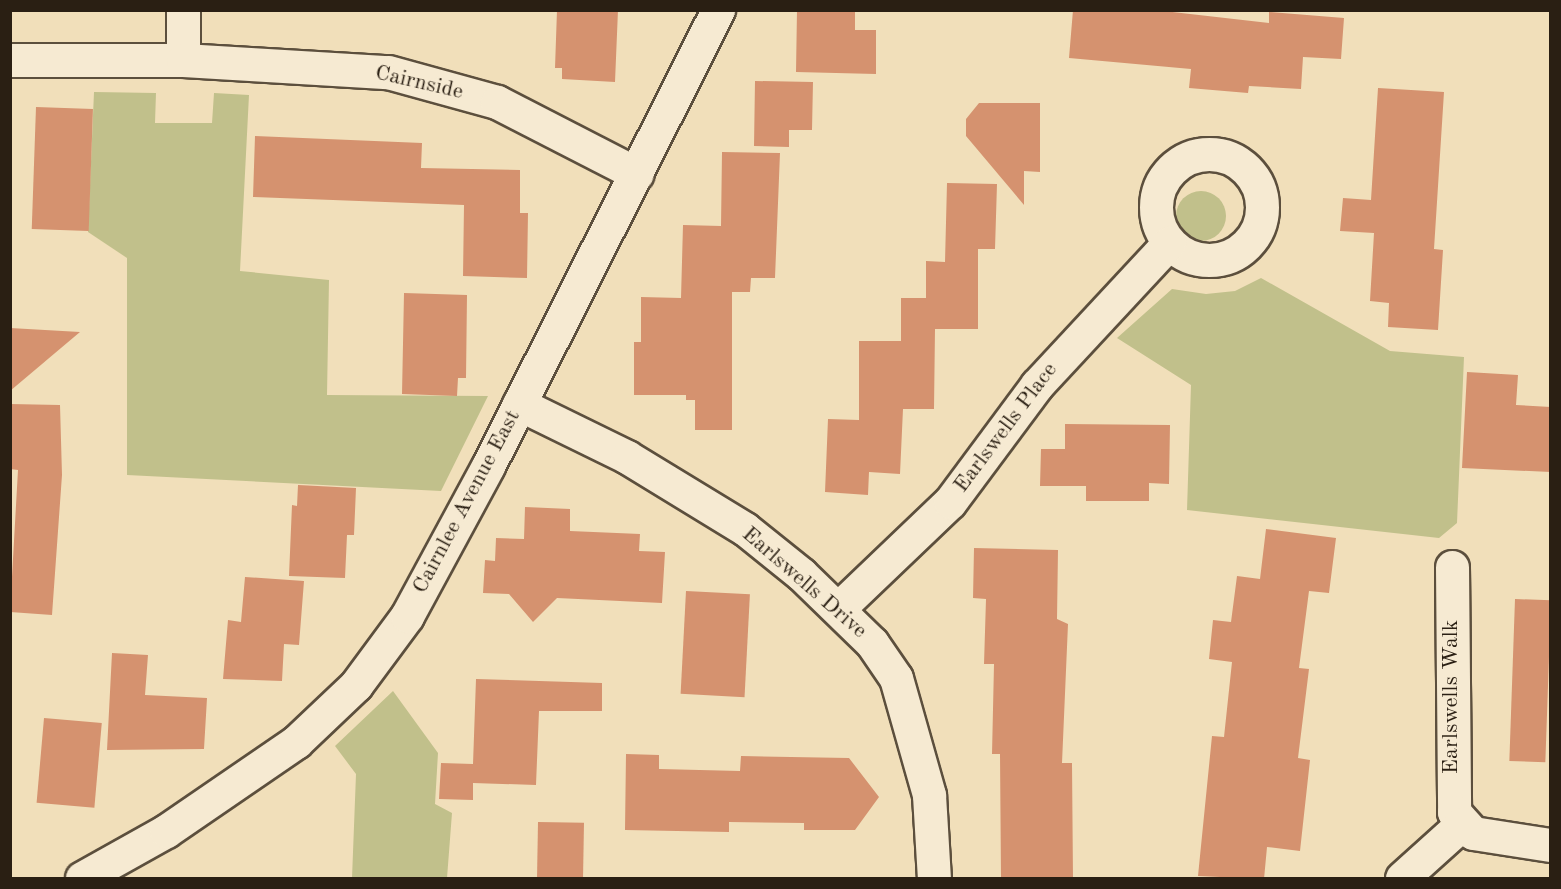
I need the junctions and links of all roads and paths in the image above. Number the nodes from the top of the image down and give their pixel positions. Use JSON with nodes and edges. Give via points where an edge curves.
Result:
{"nodes":[{"id":1,"x":183,"y":10,"type":"edge"},
{"id":2,"x":718,"y":10,"type":"edge"},
{"id":3,"x":10,"y":60,"type":"edge"},
{"id":4,"x":183,"y":60,"type":"junction"},
{"id":5,"x":637,"y":174,"type":"junction"},
{"id":6,"x":1169,"y":243,"type":"dead end"},
{"id":7,"x":519,"y":404,"type":"junction"},
{"id":8,"x":1452,"y":567,"type":"dead end"},
{"id":9,"x":839,"y":608,"type":"junction"},
{"id":10,"x":1462,"y":824,"type":"junction"},
{"id":11,"x":1551,"y":845,"type":"edge"},
{"id":12,"x":82,"y":879,"type":"edge"},
{"id":13,"x":934,"y":879,"type":"edge"},
{"id":14,"x":1402,"y":879,"type":"edge"}],
"edges":[{"from":1,"to":4,"type":"street"},
{"from":2,"to":5,"type":"street","name":"Cairnlee Avenue East"},
{"from":3,"to":4,"type":"street","name":"Cairnside"},
{"from":4,"to":5,"type":"street","name":"Cairnside","via":[[388,72],[497,102]]},
{"from":5,"to":7,"type":"street","name":"Cairnlee Avenue East"},
{"from":6,"to":9,"type":"street","name":"Earlswells Place","via":[[1037,384],[951,502]]},
{"from":7,"to":9,"type":"street","name":"Earlswells Drive","via":[[627,457],[745,530]]},
{"from":7,"to":12,"type":"street","name":"Cairnlee Avenue East","via":[[407,616],[356,685],[296,742],[166,831]]},
{"from":8,"to":10,"type":"street","name":"Earlswells Walk","via":[[1451,800]]},
{"from":9,"to":13,"type":"street","name":"Earlswells Drive","via":[[896,678],[929,795]]},
{"from":10,"to":11,"type":"street","via":[[1490,838]]},
{"from":10,"to":14,"type":"street"}]}
